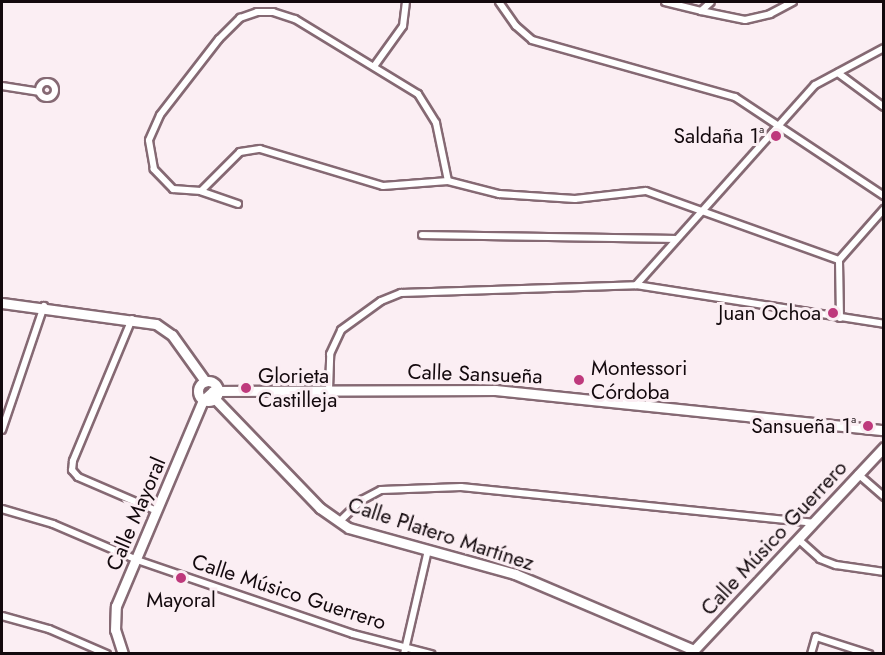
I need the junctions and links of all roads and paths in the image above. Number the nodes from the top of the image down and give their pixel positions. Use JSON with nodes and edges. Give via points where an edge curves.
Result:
{"nodes":[{"id":1,"x":406,"y":2,"type":"edge"},
{"id":2,"x":499,"y":2,"type":"edge"},
{"id":3,"x":665,"y":2,"type":"edge"},
{"id":4,"x":711,"y":2,"type":"edge"},
{"id":5,"x":793,"y":2,"type":"edge"},
{"id":6,"x":701,"y":11,"type":"junction"},
{"id":7,"x":884,"y":48,"type":"edge"},
{"id":8,"x":375,"y":65,"type":"junction"},
{"id":9,"x":838,"y":73,"type":"junction"},
{"id":10,"x":2,"y":86,"type":"edge"},
{"id":11,"x":39,"y":92,"type":"dead end"},
{"id":12,"x":884,"y":107,"type":"edge"},
{"id":13,"x":777,"y":124,"type":"junction"},
{"id":14,"x":448,"y":181,"type":"junction"},
{"id":15,"x":201,"y":191,"type":"junction"},
{"id":16,"x":884,"y":196,"type":"edge"},
{"id":17,"x":238,"y":204,"type":"dead end"},
{"id":18,"x":884,"y":209,"type":"edge"},
{"id":19,"x":700,"y":210,"type":"junction"},
{"id":20,"x":422,"y":235,"type":"dead end"},
{"id":21,"x":675,"y":239,"type":"junction"},
{"id":22,"x":838,"y":260,"type":"junction"},
{"id":23,"x":636,"y":285,"type":"junction"},
{"id":24,"x":2,"y":303,"type":"edge"},
{"id":25,"x":44,"y":306,"type":"junction"},
{"id":26,"x":840,"y":318,"type":"junction"},
{"id":27,"x":132,"y":319,"type":"junction"},
{"id":28,"x":884,"y":324,"type":"edge"},
{"id":29,"x":205,"y":381,"type":"junction"},
{"id":30,"x":329,"y":390,"type":"junction"},
{"id":31,"x":211,"y":395,"type":"junction"},
{"id":32,"x":2,"y":430,"type":"edge"},
{"id":33,"x":884,"y":430,"type":"edge"},
{"id":34,"x":884,"y":447,"type":"edge"},
{"id":35,"x":858,"y":474,"type":"junction"},
{"id":36,"x":884,"y":497,"type":"edge"},
{"id":37,"x":2,"y":509,"type":"edge"},
{"id":38,"x":158,"y":512,"type":"junction"},
{"id":39,"x":339,"y":522,"type":"junction"},
{"id":40,"x":813,"y":523,"type":"junction"},
{"id":41,"x":798,"y":538,"type":"junction"},
{"id":42,"x":428,"y":550,"type":"junction"},
{"id":43,"x":137,"y":560,"type":"junction"},
{"id":44,"x":884,"y":572,"type":"edge"},
{"id":45,"x":2,"y":616,"type":"edge"},
{"id":46,"x":405,"y":650,"type":"edge"},
{"id":47,"x":696,"y":652,"type":"edge"},
{"id":48,"x":107,"y":654,"type":"edge"},
{"id":49,"x":123,"y":654,"type":"edge"},
{"id":50,"x":432,"y":654,"type":"edge"},
{"id":51,"x":811,"y":654,"type":"edge"},
{"id":52,"x":869,"y":654,"type":"edge"}],
"edges":[{"from":1,"to":8,"type":"street","via":[[403,26]]},
{"from":2,"to":13,"type":"street","via":[[532,40],[729,94]]},
{"from":3,"to":6,"type":"street"},
{"from":4,"to":6,"type":"street"},
{"from":5,"to":6,"type":"street","via":[[770,14],[745,20]]},
{"from":7,"to":9,"type":"street"},
{"from":8,"to":14,"type":"street","via":[[412,88],[425,103],[436,123]]},
{"from":8,"to":15,"type":"street","via":[[283,14],[257,12],[240,18],[160,115],[149,140],[150,159],[165,183],[183,193]]},
{"from":9,"to":12,"type":"street"},
{"from":9,"to":13,"type":"street","via":[[815,85]]},
{"from":10,"to":11,"type":"street"},
{"from":13,"to":16,"type":"street"},
{"from":13,"to":19,"type":"street"},
{"from":14,"to":15,"type":"street","via":[[383,186],[250,148],[232,157]]},
{"from":14,"to":19,"type":"street","via":[[473,189],[535,198],[575,199],[640,191]]},
{"from":15,"to":17,"type":"street"},
{"from":18,"to":22,"type":"street"},
{"from":19,"to":21,"type":"street"},
{"from":19,"to":22,"type":"street"},
{"from":20,"to":21,"type":"street"},
{"from":21,"to":23,"type":"street"},
{"from":22,"to":26,"type":"street"},
{"from":23,"to":26,"type":"street"},
{"from":23,"to":30,"type":"street","via":[[396,294],[351,320],[337,335],[330,354]]},
{"from":24,"to":25,"type":"street","name":"Calle Platero Martínez"},
{"from":25,"to":27,"type":"street","name":"Calle Platero Martínez"},
{"from":25,"to":32,"type":"street"},
{"from":26,"to":28,"type":"street"},
{"from":27,"to":29,"type":"street","name":"Calle Platero Martínez","via":[[165,329]]},
{"from":27,"to":38,"type":"street","via":[[72,470],[78,477]]},
{"from":29,"to":31,"type":"street","name":"Calle Platero Martínez","via":[[213,383]]},
{"from":29,"to":31,"type":"street","name":"Calle Mayoral","via":[[198,390]]},
{"from":30,"to":31,"type":"street","name":"Calle Sansueña"},
{"from":30,"to":33,"type":"street","name":"Calle Sansueña","via":[[495,390]]},
{"from":31,"to":38,"type":"street","name":"Calle Mayoral"},
{"from":31,"to":39,"type":"street","name":"Calle Platero Martínez","via":[[320,508]]},
{"from":34,"to":35,"type":"street","name":"Calle Músico Guerrero"},
{"from":35,"to":36,"type":"street"},
{"from":35,"to":40,"type":"street","name":"Calle Músico Guerrero"},
{"from":37,"to":43,"type":"street","name":"Calle Músico Guerrero","via":[[70,530]]},
{"from":38,"to":43,"type":"street","name":"Calle Mayoral"},
{"from":39,"to":40,"type":"street","via":[[362,500],[381,490],[461,487]]},
{"from":39,"to":42,"type":"street","name":"Calle Platero Martínez"},
{"from":40,"to":41,"type":"street","name":"Calle Músico Guerrero"},
{"from":41,"to":44,"type":"street","via":[[820,559]]},
{"from":41,"to":47,"type":"street","name":"Calle Músico Guerrero"},
{"from":42,"to":46,"type":"street"},
{"from":42,"to":47,"type":"street","name":"Calle Platero Martínez","via":[[515,574]]},
{"from":43,"to":46,"type":"street","name":"Calle Músico Guerrero"},
{"from":43,"to":49,"type":"street","name":"Calle Mayoral","via":[[114,617]]},
{"from":45,"to":48,"type":"street","via":[[49,629]]},
{"from":46,"to":50,"type":"street","name":"Calle Músico Guerrero"},
{"from":51,"to":52,"type":"street","via":[[816,638]]}]}
